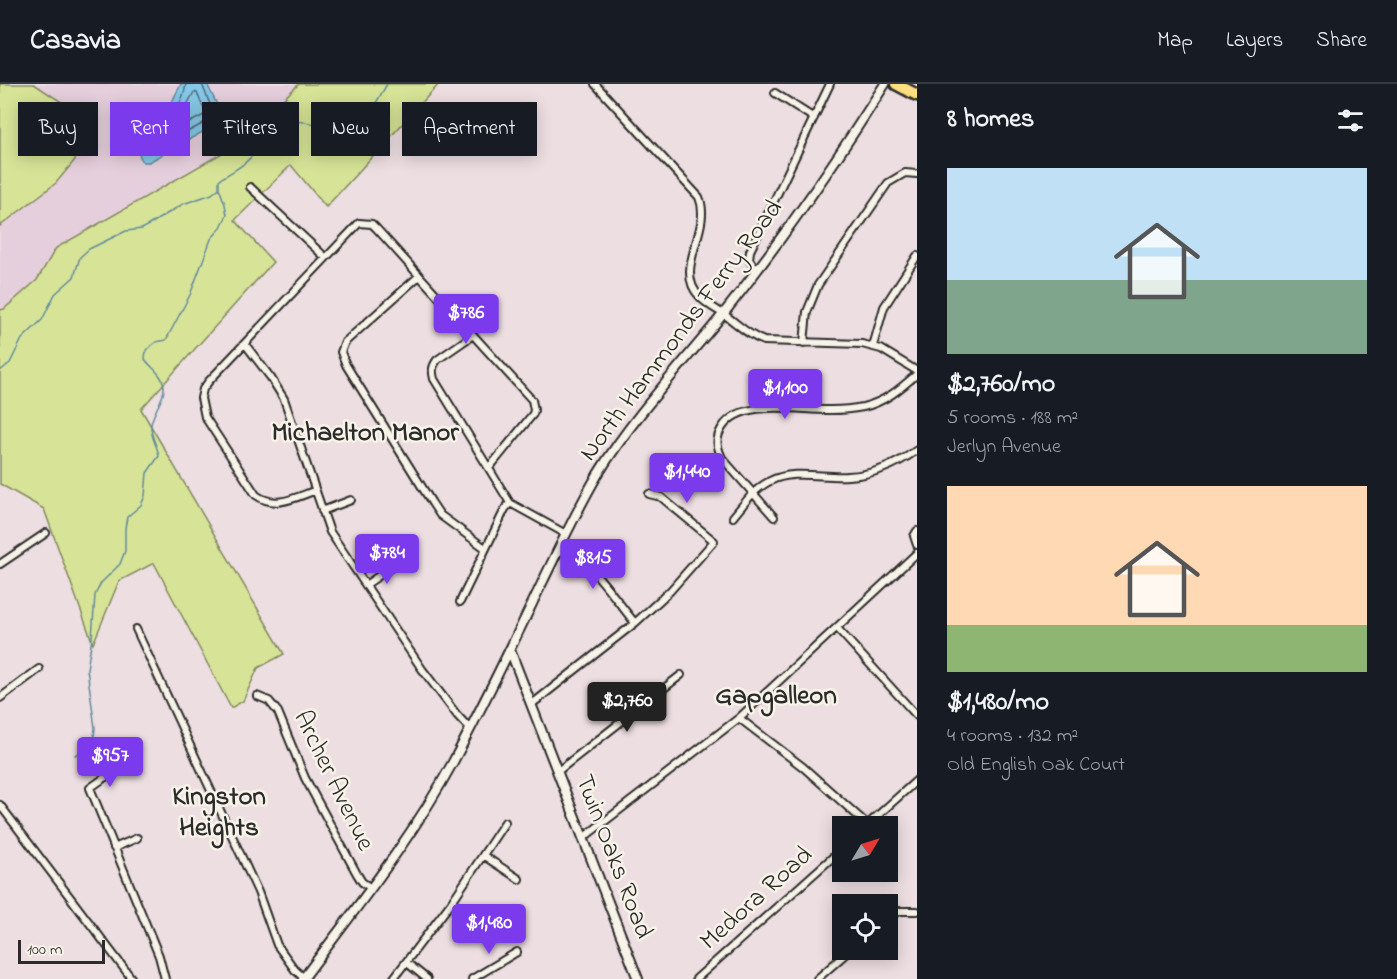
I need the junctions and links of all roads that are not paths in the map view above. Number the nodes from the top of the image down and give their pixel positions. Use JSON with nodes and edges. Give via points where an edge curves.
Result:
{"nodes":[{"id":1,"x":595,"y":84,"type":"edge"},
{"id":2,"x":830,"y":84,"type":"edge"},
{"id":3,"x":896,"y":84,"type":"edge"},
{"id":4,"x":884,"y":85,"type":"edge"},
{"id":5,"x":775,"y":93,"type":"dead end"},
{"id":6,"x":917,"y":96,"type":"edge"},
{"id":7,"x":814,"y":118,"type":"junction"},
{"id":8,"x":917,"y":174,"type":"edge"},
{"id":9,"x":250,"y":187,"type":"dead end"},
{"id":10,"x":917,"y":256,"type":"edge"},
{"id":11,"x":325,"y":257,"type":"junction"},
{"id":12,"x":756,"y":270,"type":"junction"},
{"id":13,"x":419,"y":276,"type":"junction"},
{"id":14,"x":723,"y":314,"type":"junction"},
{"id":15,"x":472,"y":334,"type":"junction"},
{"id":16,"x":804,"y":343,"type":"junction"},
{"id":17,"x":245,"y":344,"type":"junction"},
{"id":18,"x":873,"y":346,"type":"junction"},
{"id":19,"x":917,"y":373,"type":"edge"},
{"id":20,"x":917,"y":450,"type":"edge"},
{"id":21,"x":489,"y":468,"type":"junction"},
{"id":22,"x":314,"y":491,"type":"junction"},
{"id":23,"x":753,"y":493,"type":"junction"},
{"id":24,"x":649,"y":494,"type":"dead end"},
{"id":25,"x":351,"y":500,"type":"dead end"},
{"id":26,"x":510,"y":503,"type":"junction"},
{"id":27,"x":322,"y":511,"type":"junction"},
{"id":28,"x":733,"y":517,"type":"dead end"},
{"id":29,"x":774,"y":517,"type":"dead end"},
{"id":30,"x":917,"y":531,"type":"edge"},
{"id":31,"x":46,"y":533,"type":"dead end"},
{"id":32,"x":566,"y":534,"type":"junction"},
{"id":33,"x":561,"y":544,"type":"junction"},
{"id":34,"x":917,"y":545,"type":"edge"},
{"id":35,"x":485,"y":548,"type":"junction"},
{"id":36,"x":917,"y":553,"type":"edge"},
{"id":37,"x":0,"y":564,"type":"edge"},
{"id":38,"x":393,"y":566,"type":"dead end"},
{"id":39,"x":367,"y":584,"type":"junction"},
{"id":40,"x":460,"y":602,"type":"dead end"},
{"id":41,"x":635,"y":623,"type":"junction"},
{"id":42,"x":837,"y":628,"type":"junction"},
{"id":43,"x":136,"y":629,"type":"dead end"},
{"id":44,"x":510,"y":650,"type":"junction"},
{"id":45,"x":39,"y":669,"type":"dead end"},
{"id":46,"x":681,"y":675,"type":"dead end"},
{"id":47,"x":257,"y":696,"type":"dead end"},
{"id":48,"x":0,"y":698,"type":"edge"},
{"id":49,"x":532,"y":704,"type":"junction"},
{"id":50,"x":917,"y":716,"type":"edge"},
{"id":51,"x":739,"y":718,"type":"junction"},
{"id":52,"x":470,"y":729,"type":"junction"},
{"id":53,"x":117,"y":769,"type":"dead end"},
{"id":54,"x":558,"y":771,"type":"junction"},
{"id":55,"x":917,"y":780,"type":"edge"},
{"id":56,"x":0,"y":805,"type":"edge"},
{"id":57,"x":856,"y":816,"type":"edge"},
{"id":58,"x":878,"y":816,"type":"edge"},
{"id":59,"x":505,"y":822,"type":"dead end"},
{"id":60,"x":137,"y":838,"type":"dead end"},
{"id":61,"x":584,"y":838,"type":"junction"},
{"id":62,"x":114,"y":848,"type":"junction"},
{"id":63,"x":484,"y":856,"type":"junction"},
{"id":64,"x":832,"y":858,"type":"edge"},
{"id":65,"x":519,"y":879,"type":"dead end"},
{"id":66,"x":371,"y":888,"type":"junction"},
{"id":67,"x":917,"y":911,"type":"edge"},
{"id":68,"x":898,"y":912,"type":"edge"},
{"id":69,"x":517,"y":952,"type":"dead end"},
{"id":70,"x":839,"y":960,"type":"edge"},
{"id":71,"x":406,"y":962,"type":"junction"},
{"id":72,"x":303,"y":978,"type":"edge"},
{"id":73,"x":132,"y":979,"type":"edge"},
{"id":74,"x":165,"y":979,"type":"edge"},
{"id":75,"x":393,"y":979,"type":"edge"},
{"id":76,"x":427,"y":979,"type":"edge"},
{"id":77,"x":472,"y":979,"type":"edge"},
{"id":78,"x":638,"y":979,"type":"edge"},
{"id":79,"x":696,"y":979,"type":"edge"},
{"id":80,"x":817,"y":979,"type":"edge"}],
"edges":[{"from":1,"to":14,"type":"street","via":[[699,197],[704,214],[690,280],[698,296]]},
{"from":2,"to":7,"type":"street"},
{"from":3,"to":6,"type":"highway"},
{"from":4,"to":12,"type":"street","name":"North Hammonds Ferry Road","via":[[838,158]]},
{"from":5,"to":7,"type":"street"},
{"from":7,"to":12,"type":"street","via":[[750,251],[749,259]]},
{"from":8,"to":16,"type":"street","via":[[905,173],[888,183],[818,285],[807,312]]},
{"from":9,"to":11,"type":"street"},
{"from":10,"to":18,"type":"street","via":[[884,307]]},
{"from":11,"to":13,"type":"street","via":[[359,223],[372,224]]},
{"from":11,"to":17,"type":"street"},
{"from":12,"to":14,"type":"street","name":"North Hammonds Ferry Road"},
{"from":13,"to":15,"type":"street"},
{"from":13,"to":35,"type":"street","via":[[345,342],[341,351],[440,514]]},
{"from":14,"to":16,"type":"street","via":[[751,337]]},
{"from":14,"to":32,"type":"street","name":"North Hammonds Ferry Road","via":[[617,445]]},
{"from":15,"to":21,"type":"street","via":[[437,360],[432,372]]},
{"from":15,"to":21,"type":"street","via":[[534,404],[533,414]]},
{"from":16,"to":18,"type":"street"},
{"from":17,"to":22,"type":"street","via":[[284,399]]},
{"from":17,"to":22,"type":"street","via":[[203,389],[205,417],[262,500],[278,503]]},
{"from":18,"to":19,"type":"street"},
{"from":19,"to":23,"type":"street","via":[[882,401],[863,407],[758,409],[737,414],[719,434],[718,450]]},
{"from":20,"to":23,"type":"street","via":[[894,465],[871,473],[787,476]]},
{"from":21,"to":26,"type":"street"},
{"from":22,"to":27,"type":"street"},
{"from":23,"to":28,"type":"street"},
{"from":23,"to":29,"type":"street"},
{"from":24,"to":41,"type":"street","via":[[661,497],[714,541],[680,581]]},
{"from":25,"to":27,"type":"street"},
{"from":26,"to":32,"type":"street"},
{"from":26,"to":35,"type":"street"},
{"from":27,"to":39,"type":"street","via":[[330,532]]},
{"from":30,"to":34,"type":"street"},
{"from":31,"to":37,"type":"street"},
{"from":32,"to":33,"type":"street","name":"North Hammonds Ferry Road"},
{"from":33,"to":41,"type":"street","via":[[591,569]]},
{"from":33,"to":44,"type":"street","name":"North Hammonds Ferry Road"},
{"from":35,"to":40,"type":"street"},
{"from":36,"to":42,"type":"street"},
{"from":38,"to":39,"type":"street"},
{"from":39,"to":52,"type":"street","via":[[422,669]]},
{"from":41,"to":49,"type":"street"},
{"from":42,"to":50,"type":"street"},
{"from":42,"to":51,"type":"street"},
{"from":43,"to":72,"type":"street","via":[[258,892],[277,945]]},
{"from":44,"to":49,"type":"street","name":"Twin Oaks Road"},
{"from":44,"to":52,"type":"street","name":"North Hammonds Ferry Road"},
{"from":45,"to":48,"type":"street"},
{"from":46,"to":54,"type":"street"},
{"from":47,"to":66,"type":"street","name":"Archer Avenue","via":[[269,701],[278,712],[305,778],[357,874]]},
{"from":49,"to":54,"type":"street","name":"Twin Oaks Road"},
{"from":51,"to":57,"type":"street","via":[[803,767]]},
{"from":51,"to":61,"type":"street"},
{"from":52,"to":66,"type":"street","name":"North Hammonds Ferry Road","via":[[438,790]]},
{"from":53,"to":62,"type":"street","via":[[90,789]]},
{"from":54,"to":61,"type":"street","name":"Twin Oaks Road"},
{"from":55,"to":58,"type":"street"},
{"from":56,"to":73,"type":"street"},
{"from":59,"to":63,"type":"street"},
{"from":60,"to":62,"type":"street"},
{"from":61,"to":78,"type":"street","name":"Twin Oaks Road"},
{"from":62,"to":74,"type":"street"},
{"from":63,"to":65,"type":"street"},
{"from":63,"to":71,"type":"street"},
{"from":64,"to":79,"type":"street","name":"Medora Road"},
{"from":66,"to":72,"type":"street","name":"North Hammonds Ferry Road"},
{"from":67,"to":68,"type":"street"},
{"from":69,"to":77,"type":"street"},
{"from":70,"to":80,"type":"street"},
{"from":71,"to":75,"type":"street"},
{"from":71,"to":76,"type":"street"}]}
